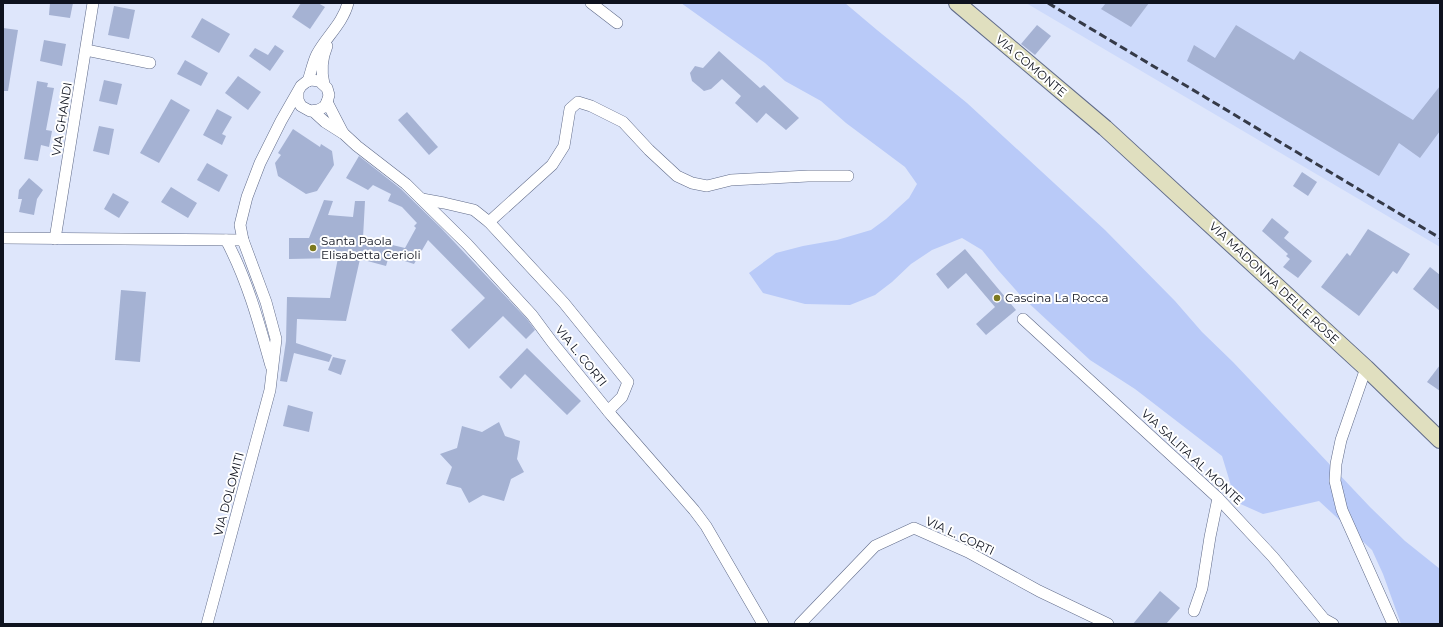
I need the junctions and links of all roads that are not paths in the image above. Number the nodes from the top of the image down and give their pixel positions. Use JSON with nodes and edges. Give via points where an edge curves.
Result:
{"nodes":[{"id":1,"x":94,"y":3,"type":"edge"},
{"id":2,"x":348,"y":3,"type":"edge"},
{"id":3,"x":591,"y":3,"type":"edge"},
{"id":4,"x":957,"y":3,"type":"edge"},
{"id":5,"x":617,"y":23,"type":"dead end"},
{"id":6,"x":330,"y":36,"type":"junction"},
{"id":7,"x":86,"y":50,"type":"junction"},
{"id":8,"x":150,"y":63,"type":"dead end"},
{"id":9,"x":308,"y":81,"type":"junction"},
{"id":10,"x":324,"y":84,"type":"junction"},
{"id":11,"x":298,"y":93,"type":"junction"},
{"id":12,"x":328,"y":102,"type":"junction"},
{"id":13,"x":309,"y":110,"type":"junction"},
{"id":14,"x":281,"y":121,"type":"junction"},
{"id":15,"x":1105,"y":128,"type":"joint"},
{"id":16,"x":344,"y":134,"type":"junction"},
{"id":17,"x":848,"y":176,"type":"dead end"},
{"id":18,"x":422,"y":199,"type":"junction"},
{"id":19,"x":489,"y":222,"type":"junction"},
{"id":20,"x":3,"y":238,"type":"edge"},
{"id":21,"x":55,"y":239,"type":"junction"},
{"id":22,"x":226,"y":240,"type":"junction"},
{"id":23,"x":243,"y":240,"type":"junction"},
{"id":24,"x":1023,"y":319,"type":"dead end"},
{"id":25,"x":1366,"y":368,"type":"junction"},
{"id":26,"x":272,"y":371,"type":"junction"},
{"id":27,"x":608,"y":411,"type":"junction"},
{"id":28,"x":1440,"y":440,"type":"edge"},
{"id":29,"x":1218,"y":498,"type":"junction"},
{"id":30,"x":1194,"y":611,"type":"dead end"},
{"id":31,"x":207,"y":624,"type":"edge"},
{"id":32,"x":763,"y":624,"type":"edge"},
{"id":33,"x":800,"y":624,"type":"edge"},
{"id":34,"x":1108,"y":624,"type":"edge"},
{"id":35,"x":1333,"y":624,"type":"edge"},
{"id":36,"x":1393,"y":624,"type":"edge"}],
"edges":[{"from":1,"to":7,"type":"street","name":"VIA GHANDI"},
{"from":2,"to":6,"type":"street"},
{"from":3,"to":5,"type":"street"},
{"from":4,"to":15,"type":"street","name":"VIA COMONTE"},
{"from":6,"to":9,"type":"street","via":[[317,53]]},
{"from":6,"to":10,"type":"street","via":[[324,52]]},
{"from":7,"to":8,"type":"street"},
{"from":7,"to":21,"type":"street","name":"VIA GHANDI"},
{"from":9,"to":10,"type":"street","via":[[319,81]]},
{"from":9,"to":11,"type":"street","via":[[301,86]]},
{"from":10,"to":12,"type":"street","via":[[329,95]]},
{"from":11,"to":13,"type":"street","via":[[298,100]]},
{"from":11,"to":14,"type":"street","name":"VIA DOLOMITI"},
{"from":12,"to":13,"type":"street","via":[[318,110]]},
{"from":12,"to":16,"type":"street","name":"VIA L. CORTI"},
{"from":13,"to":14,"type":"street","via":[[292,113]]},
{"from":13,"to":16,"type":"street","name":"VIA L. CORTI"},
{"from":14,"to":23,"type":"street","name":"VIA DOLOMITI","via":[[260,163],[247,197],[240,225]]},
{"from":15,"to":25,"type":"street","name":"VIA MADONNA DELLE ROSE"},
{"from":16,"to":18,"type":"street","name":"VIA L. CORTI"},
{"from":17,"to":19,"type":"street","via":[[731,180],[707,186],[692,183],[677,176],[623,122],[578,102],[570,109],[564,146],[552,165]]},
{"from":18,"to":19,"type":"street","via":[[474,210]]},
{"from":18,"to":27,"type":"street","name":"VIA L. CORTI","via":[[532,315]]},
{"from":19,"to":27,"type":"street","via":[[564,303],[628,382],[622,397]]},
{"from":20,"to":21,"type":"street"},
{"from":21,"to":22,"type":"street"},
{"from":22,"to":23,"type":"street"},
{"from":22,"to":26,"type":"street","via":[[237,260]]},
{"from":23,"to":26,"type":"street","name":"VIA DOLOMITI","via":[[266,302],[276,339]]},
{"from":24,"to":29,"type":"street","name":"VIA SALITA AL MONTE"},
{"from":25,"to":28,"type":"street","name":"VIA MADONNA DELLE ROSE"},
{"from":25,"to":36,"type":"street","via":[[1341,440],[1335,481],[1342,510]]},
{"from":26,"to":31,"type":"street","name":"VIA DOLOMITI","via":[[270,390]]},
{"from":27,"to":32,"type":"street","name":"VIA L. CORTI","via":[[706,526]]},
{"from":29,"to":30,"type":"street","via":[[1202,588]]},
{"from":29,"to":35,"type":"street","name":"VIA SALITA AL MONTE","via":[[1274,557],[1324,618]]},
{"from":33,"to":34,"type":"street","name":"VIA L. CORTI","via":[[875,546],[914,528],[968,552],[1039,591]]}]}
